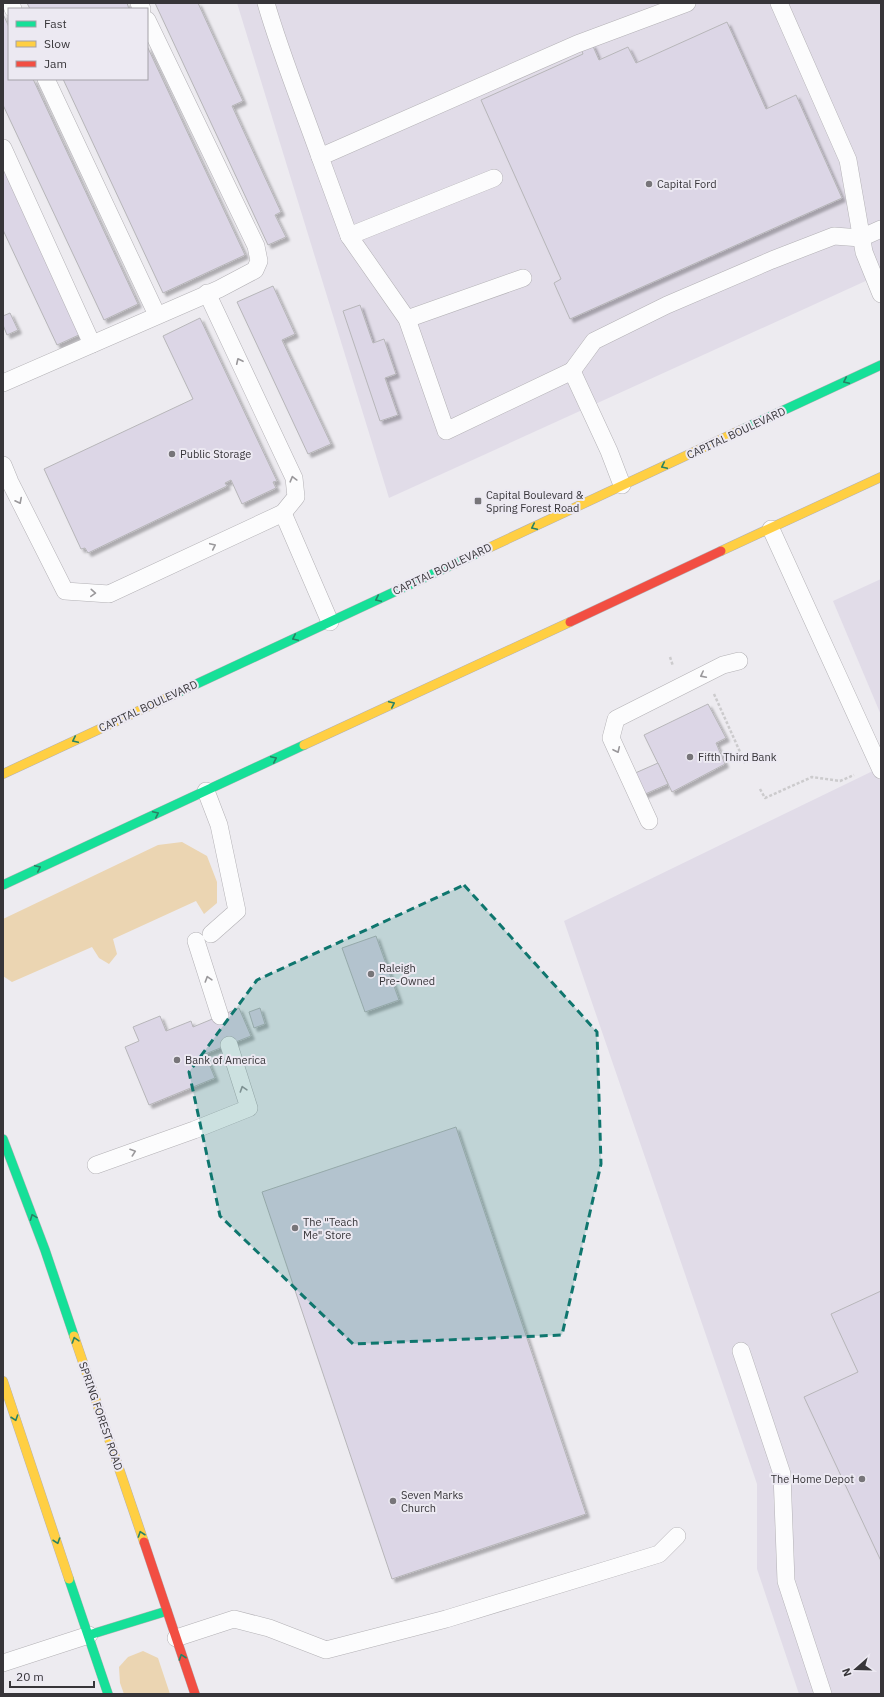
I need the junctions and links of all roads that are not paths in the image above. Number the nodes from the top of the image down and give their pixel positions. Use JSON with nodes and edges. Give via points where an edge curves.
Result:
{"nodes":[{"id":1,"x":266,"y":3,"type":"edge"},
{"id":2,"x":687,"y":3,"type":"edge"},
{"id":3,"x":779,"y":3,"type":"edge"},
{"id":4,"x":148,"y":22,"type":"edge"},
{"id":5,"x":46,"y":80,"type":"edge"},
{"id":6,"x":3,"y":148,"type":"edge"},
{"id":7,"x":320,"y":157,"type":"junction"},
{"id":8,"x":494,"y":178,"type":"dead end"},
{"id":9,"x":881,"y":229,"type":"edge"},
{"id":10,"x":349,"y":236,"type":"junction"},
{"id":11,"x":861,"y":238,"type":"junction"},
{"id":12,"x":523,"y":278,"type":"dead end"},
{"id":13,"x":208,"y":294,"type":"junction"},
{"id":14,"x":881,"y":294,"type":"edge"},
{"id":15,"x":157,"y":316,"type":"junction"},
{"id":16,"x":407,"y":318,"type":"junction"},
{"id":17,"x":92,"y":344,"type":"junction"},
{"id":18,"x":881,"y":365,"type":"edge"},
{"id":19,"x":572,"y":372,"type":"junction"},
{"id":20,"x":3,"y":383,"type":"edge"},
{"id":21,"x":3,"y":465,"type":"edge"},
{"id":22,"x":881,"y":477,"type":"edge"},
{"id":23,"x":622,"y":486,"type":"junction"},
{"id":24,"x":283,"y":514,"type":"junction"},
{"id":25,"x":771,"y":529,"type":"junction"},
{"id":26,"x":330,"y":622,"type":"junction"},
{"id":27,"x":739,"y":661,"type":"dead end"},
{"id":28,"x":881,"y":770,"type":"edge"},
{"id":29,"x":3,"y":774,"type":"edge"},
{"id":30,"x":206,"y":791,"type":"junction"},
{"id":31,"x":649,"y":821,"type":"dead end"},
{"id":32,"x":3,"y":885,"type":"edge"},
{"id":33,"x":220,"y":1016,"type":"dead end"},
{"id":34,"x":229,"y":1045,"type":"dead end"},
{"id":35,"x":3,"y":1139,"type":"edge"},
{"id":36,"x":96,"y":1165,"type":"dead end"},
{"id":37,"x":741,"y":1351,"type":"dead end"},
{"id":38,"x":3,"y":1381,"type":"edge"},
{"id":39,"x":677,"y":1536,"type":"dead end"},
{"id":40,"x":167,"y":1611,"type":"junction"},
{"id":41,"x":89,"y":1635,"type":"junction"},
{"id":42,"x":176,"y":1638,"type":"junction"},
{"id":43,"x":3,"y":1663,"type":"edge"},
{"id":44,"x":108,"y":1694,"type":"edge"},
{"id":45,"x":195,"y":1694,"type":"edge"},
{"id":46,"x":823,"y":1694,"type":"edge"}],
"edges":[{"from":1,"to":7,"type":"lane"},
{"from":2,"to":7,"type":"lane","via":[[577,44]]},
{"from":3,"to":11,"type":"lane","via":[[848,160]]},
{"from":4,"to":13,"type":"lane","via":[[256,246],[259,261],[255,270]]},
{"from":5,"to":15,"type":"lane"},
{"from":6,"to":17,"type":"lane"},
{"from":7,"to":10,"type":"lane"},
{"from":8,"to":10,"type":"lane"},
{"from":9,"to":11,"type":"lane"},
{"from":10,"to":16,"type":"lane"},
{"from":11,"to":14,"type":"lane"},
{"from":11,"to":19,"type":"lane","via":[[834,236],[667,305],[594,341]]},
{"from":12,"to":16,"type":"lane"},
{"from":13,"to":15,"type":"lane"},
{"from":24,"to":13,"type":"lane","one_way":true,"via":[[296,497],[294,478]]},
{"from":15,"to":17,"type":"lane"},
{"from":16,"to":19,"type":"lane","via":[[446,431]]},
{"from":17,"to":20,"type":"lane"},
{"from":18,"to":23,"type":"main road","name":"CAPITAL BOULEVARD","one_way":true},
{"from":19,"to":23,"type":"lane","via":[[609,451]]},
{"from":21,"to":24,"type":"lane","one_way":true,"via":[[65,591],[109,594]]},
{"from":22,"to":25,"type":"main road"},
{"from":23,"to":26,"type":"main road","name":"CAPITAL BOULEVARD","one_way":true},
{"from":24,"to":26,"type":"lane"},
{"from":25,"to":28,"type":"lane"},
{"from":30,"to":25,"type":"main road","one_way":true},
{"from":26,"to":29,"type":"main road","name":"CAPITAL BOULEVARD","one_way":true},
{"from":27,"to":31,"type":"lane","one_way":true,"via":[[723,665],[616,719],[611,738]]},
{"from":32,"to":30,"type":"main road","one_way":true},
{"from":33,"to":30,"type":"lane","one_way":true,"via":[[204,937],[237,911],[219,825]]},
{"from":36,"to":34,"type":"lane","one_way":true,"via":[[249,1108]]},
{"from":40,"to":35,"type":"main road","name":"SPRING FOREST ROAD","one_way":true,"via":[[45,1250]]},
{"from":37,"to":46,"type":"lane","via":[[782,1474],[786,1581]]},
{"from":38,"to":41,"type":"main road","one_way":true},
{"from":39,"to":42,"type":"lane","via":[[659,1554],[446,1619],[326,1650],[269,1628],[234,1619]]},
{"from":40,"to":41,"type":"main road"},
{"from":40,"to":42,"type":"main road","name":"SPRING FOREST ROAD"},
{"from":41,"to":43,"type":"lane"},
{"from":41,"to":44,"type":"main road"},
{"from":45,"to":42,"type":"main road","name":"SPRING FOREST ROAD","one_way":true}]}
